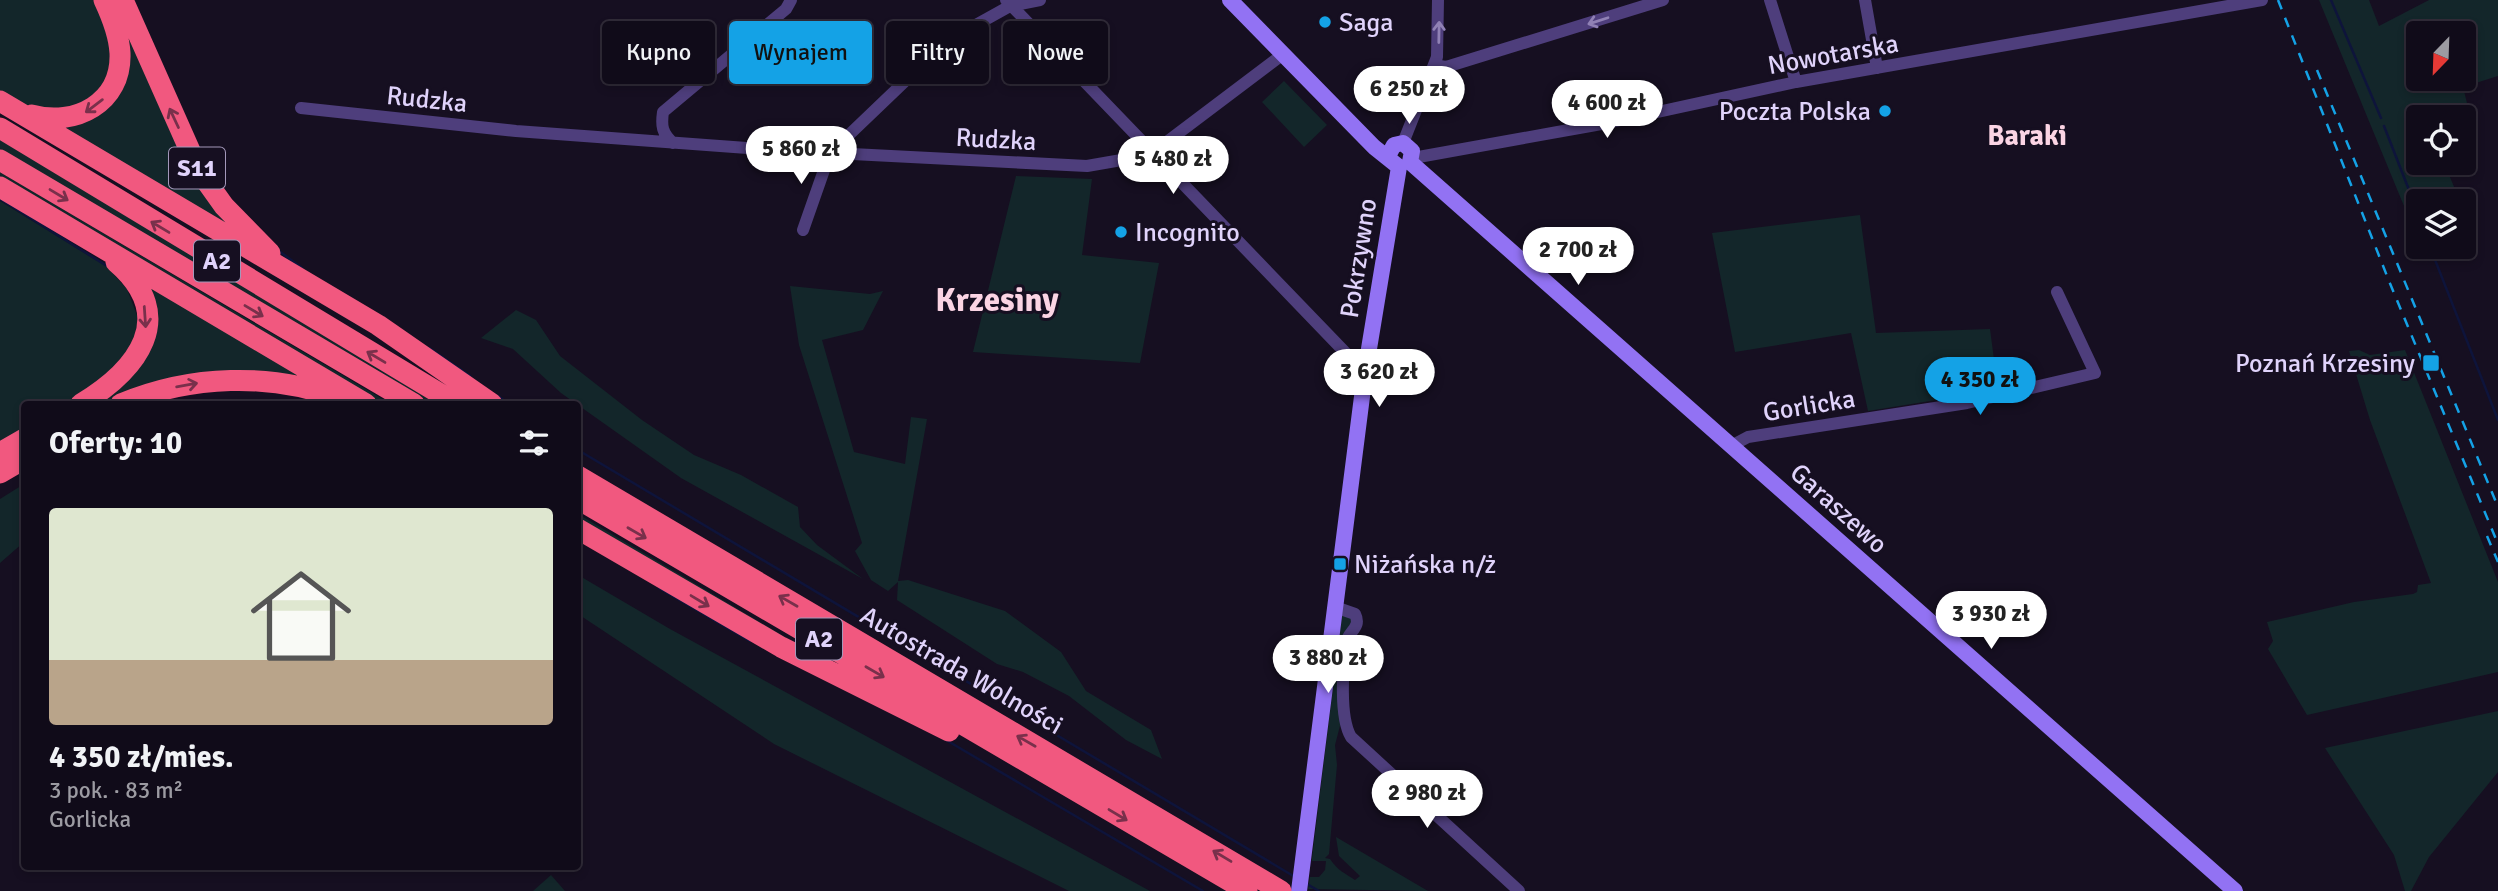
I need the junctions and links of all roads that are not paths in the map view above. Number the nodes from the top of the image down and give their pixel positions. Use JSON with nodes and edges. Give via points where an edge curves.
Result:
{"nodes":[{"id":1,"x":104,"y":0,"type":"edge"},
{"id":2,"x":123,"y":0,"type":"edge"},
{"id":3,"x":791,"y":0,"type":"edge"},
{"id":4,"x":1040,"y":0,"type":"edge"},
{"id":5,"x":1230,"y":0,"type":"edge"},
{"id":6,"x":1438,"y":0,"type":"edge"},
{"id":7,"x":1663,"y":0,"type":"edge"},
{"id":8,"x":1770,"y":0,"type":"edge"},
{"id":9,"x":1865,"y":0,"type":"edge"},
{"id":10,"x":2262,"y":1,"type":"edge"},
{"id":11,"x":1008,"y":3,"type":"edge"},
{"id":12,"x":1282,"y":55,"type":"junction"},
{"id":13,"x":1434,"y":65,"type":"junction"},
{"id":14,"x":1877,"y":68,"type":"junction"},
{"id":15,"x":1796,"y":82,"type":"junction"},
{"id":16,"x":1,"y":102,"type":"edge"},
{"id":17,"x":302,"y":108,"type":"dead end"},
{"id":18,"x":0,"y":128,"type":"edge"},
{"id":19,"x":673,"y":143,"type":"junction"},
{"id":20,"x":1403,"y":143,"type":"joint"},
{"id":21,"x":830,"y":153,"type":"junction"},
{"id":22,"x":1156,"y":154,"type":"junction"},
{"id":23,"x":0,"y":160,"type":"edge"},
{"id":24,"x":1402,"y":161,"type":"junction"},
{"id":25,"x":0,"y":187,"type":"edge"},
{"id":26,"x":62,"y":225,"type":"junction"},
{"id":27,"x":803,"y":230,"type":"dead end"},
{"id":28,"x":2056,"y":292,"type":"dead end"},
{"id":29,"x":328,"y":296,"type":"junction"},
{"id":30,"x":1365,"y":373,"type":"junction"},
{"id":31,"x":86,"y":401,"type":"edge"},
{"id":32,"x":131,"y":401,"type":"edge"},
{"id":33,"x":344,"y":401,"type":"edge"},
{"id":34,"x":361,"y":401,"type":"edge"},
{"id":35,"x":409,"y":401,"type":"edge"},
{"id":36,"x":452,"y":401,"type":"edge"},
{"id":37,"x":488,"y":401,"type":"edge"},
{"id":38,"x":21,"y":441,"type":"edge"},
{"id":39,"x":1731,"y":446,"type":"junction"},
{"id":40,"x":0,"y":453,"type":"edge"},
{"id":41,"x":21,"y":460,"type":"edge"},
{"id":42,"x":581,"y":465,"type":"edge"},
{"id":43,"x":0,"y":473,"type":"edge"},
{"id":44,"x":581,"y":478,"type":"edge"},
{"id":45,"x":581,"y":501,"type":"edge"},
{"id":46,"x":662,"y":526,"type":"junction"},
{"id":47,"x":581,"y":531,"type":"edge"},
{"id":48,"x":1335,"y":607,"type":"junction"},
{"id":49,"x":1059,"y":780,"type":"junction"},
{"id":50,"x":1247,"y":891,"type":"edge"},
{"id":51,"x":1281,"y":891,"type":"edge"},
{"id":52,"x":1299,"y":891,"type":"edge"},
{"id":53,"x":1519,"y":891,"type":"edge"},
{"id":54,"x":2235,"y":891,"type":"edge"}],
"edges":[{"from":1,"to":16,"type":"highway","one_way":true,"via":[[120,60],[116,79],[104,99],[87,112],[64,119],[31,115]]},
{"from":29,"to":2,"type":"highway","number":"S11","one_way":true,"via":[[270,253],[211,190],[157,82]]},
{"from":3,"to":19,"type":"street","via":[[663,112],[664,135]]},
{"from":4,"to":11,"type":"street"},
{"from":5,"to":12,"type":"street","name":"Garaszewo"},
{"from":13,"to":6,"type":"street","one_way":true,"via":[[1439,43]]},
{"from":7,"to":13,"type":"street","one_way":true,"via":[[1446,67]]},
{"from":8,"to":15,"type":"street"},
{"from":9,"to":14,"type":"street"},
{"from":10,"to":14,"type":"street","name":"Nowotarska"},
{"from":11,"to":21,"type":"street","via":[[947,41]]},
{"from":11,"to":22,"type":"street"},
{"from":12,"to":22,"type":"street"},
{"from":12,"to":24,"type":"street","name":"Garaszewo","via":[[1374,147]]},
{"from":13,"to":20,"type":"street"},
{"from":14,"to":15,"type":"street","name":"Nowotarska"},
{"from":15,"to":24,"type":"street","name":"Nowotarska"},
{"from":16,"to":29,"type":"highway"},
{"from":17,"to":19,"type":"street","name":"Rudzka"},
{"from":36,"to":18,"type":"highway","number":"A2","one_way":true},
{"from":19,"to":21,"type":"street","name":"Rudzka"},
{"from":20,"to":24,"type":"street","via":[[1394,145]]},
{"from":21,"to":22,"type":"street","name":"Rudzka","via":[[1087,166]]},
{"from":21,"to":27,"type":"street"},
{"from":22,"to":30,"type":"street"},
{"from":23,"to":35,"type":"highway","number":"A2","one_way":true},
{"from":24,"to":30,"type":"street","name":"Pokrzywno"},
{"from":24,"to":39,"type":"street","name":"Garaszewo"},
{"from":25,"to":26,"type":"highway"},
{"from":26,"to":31,"type":"highway","one_way":true,"via":[[126,272],[142,296],[147,318],[144,341],[130,367]]},
{"from":26,"to":34,"type":"highway"},
{"from":28,"to":39,"type":"street","name":"Gorlicka","via":[[2095,373],[1967,403],[1748,437]]},
{"from":29,"to":37,"type":"highway","number":"S11"},
{"from":30,"to":48,"type":"street","name":"Pokrzywno"},
{"from":32,"to":33,"type":"highway","one_way":true,"via":[[177,387],[231,380],[290,385]]},
{"from":38,"to":40,"type":"highway"},
{"from":39,"to":54,"type":"street","name":"Garaszewo"},
{"from":41,"to":43,"type":"highway"},
{"from":42,"to":46,"type":"highway"},
{"from":44,"to":46,"type":"highway","name":"Autostrada Wolności","number":"A2"},
{"from":45,"to":49,"type":"highway","name":"Autostrada Wolności","number":"A2","one_way":true},
{"from":51,"to":46,"type":"highway","name":"Autostrada Wolności","number":"A2","one_way":true},
{"from":47,"to":49,"type":"highway","one_way":true,"via":[[781,647],[975,744]]},
{"from":48,"to":52,"type":"street","name":"Pokrzywno"},
{"from":48,"to":53,"type":"street","via":[[1357,618],[1346,641],[1344,716],[1351,737]]},
{"from":49,"to":50,"type":"highway","name":"Autostrada Wolności","number":"A2","one_way":true}]}
